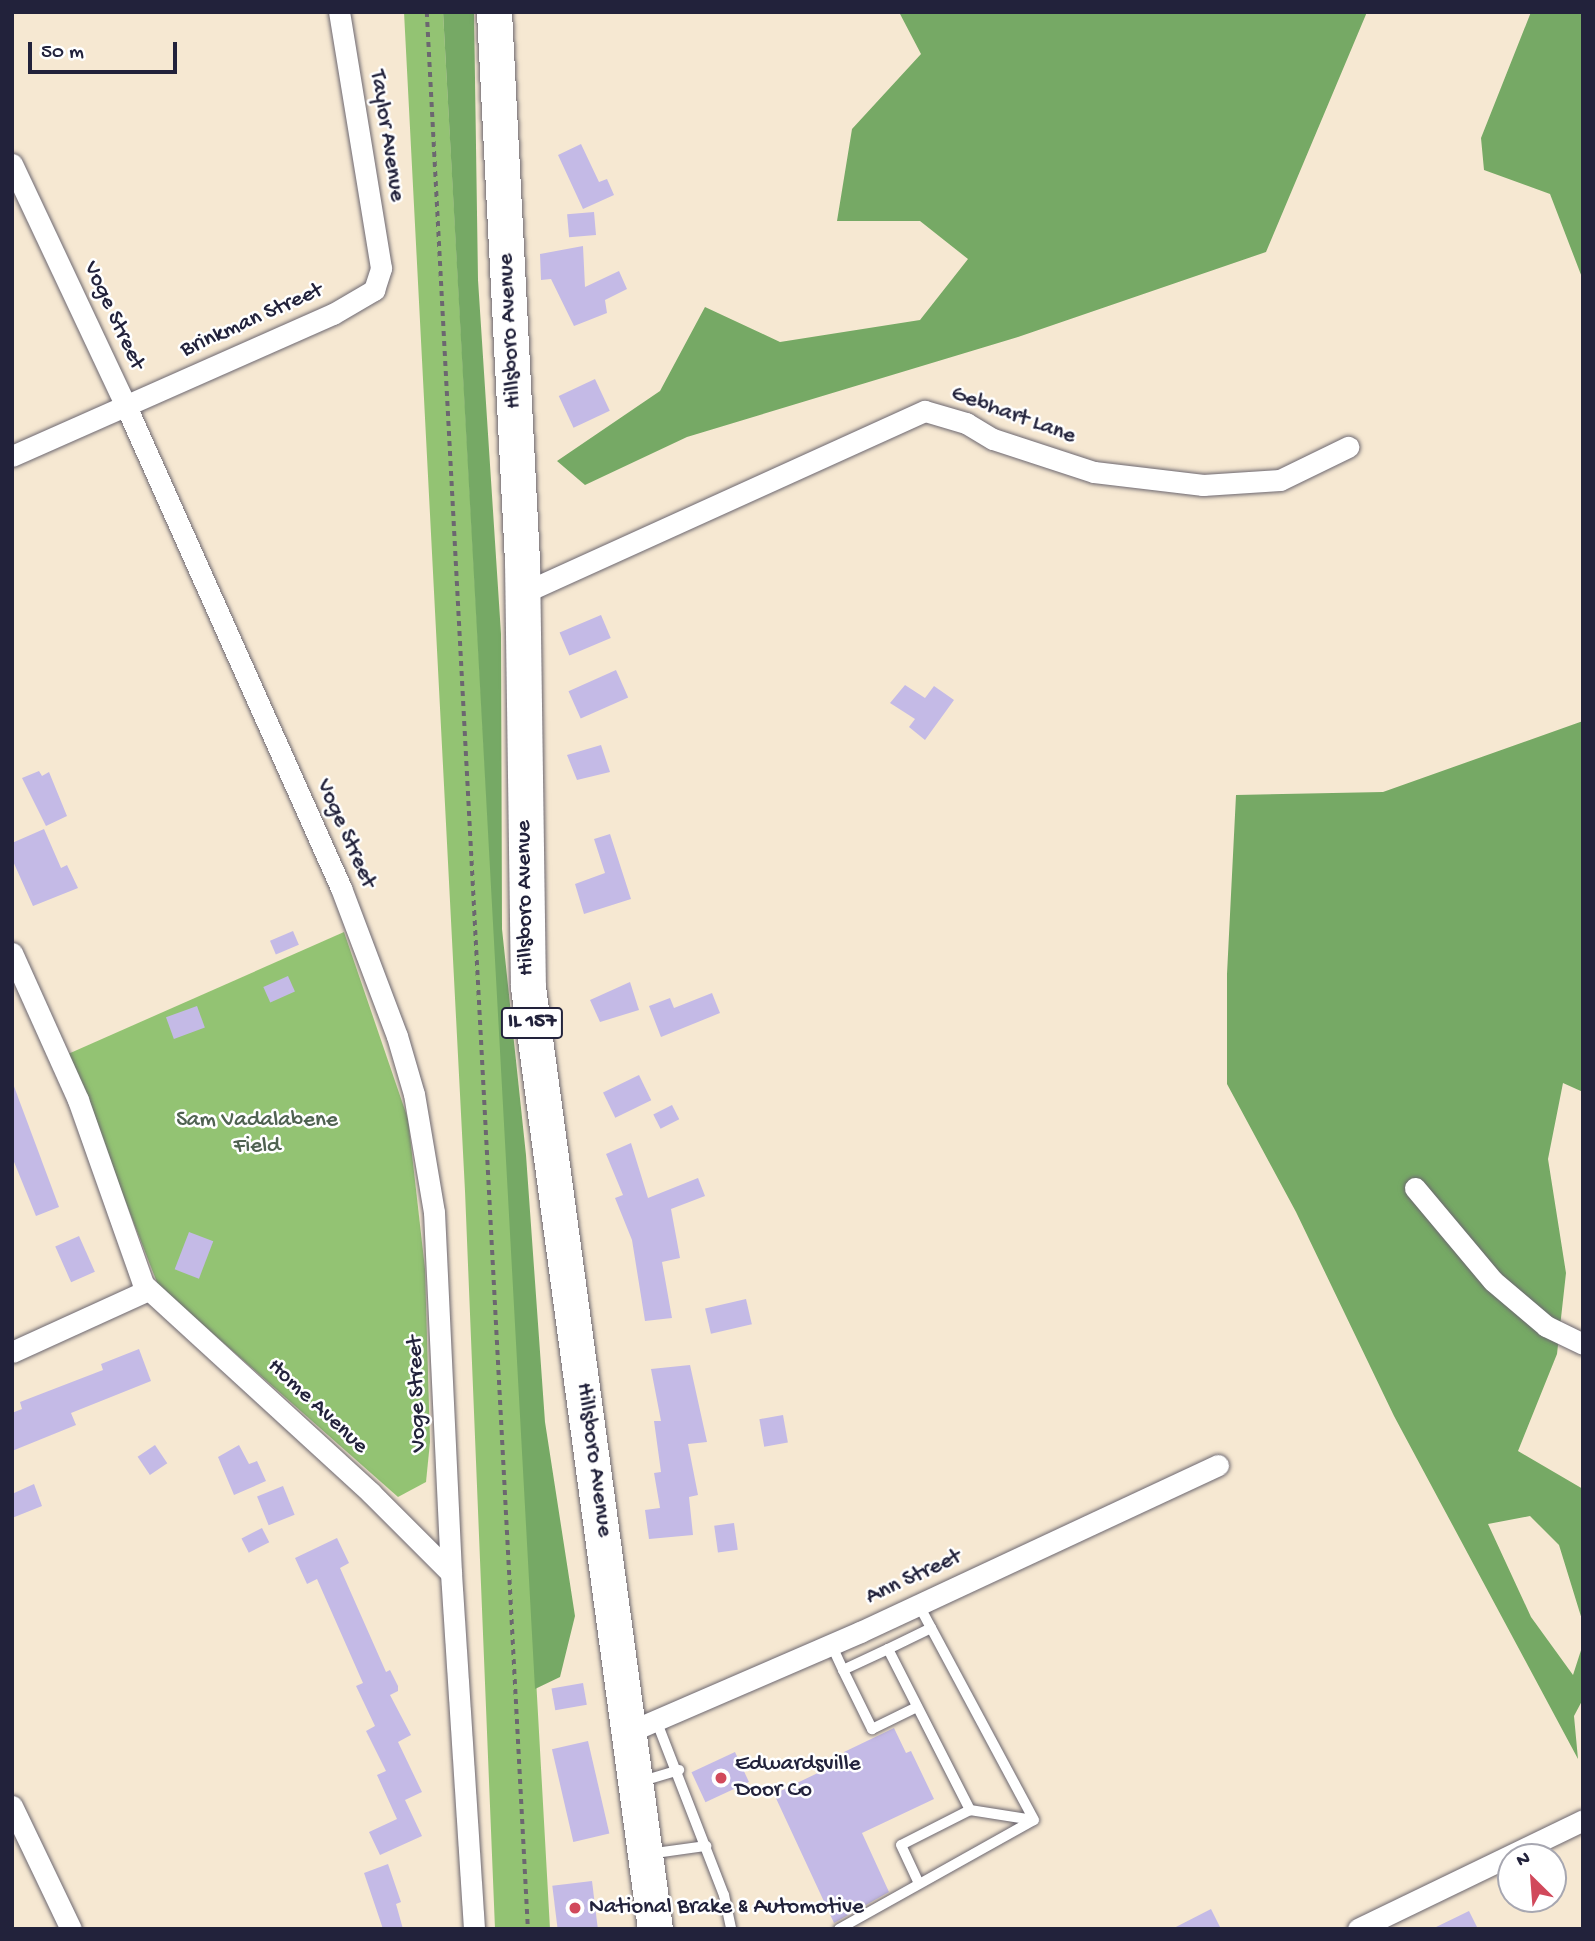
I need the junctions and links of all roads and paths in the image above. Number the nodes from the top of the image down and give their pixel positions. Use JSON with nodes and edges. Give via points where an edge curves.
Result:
{"nodes":[{"id":1,"x":339,"y":12,"type":"edge"},
{"id":2,"x":427,"y":12,"type":"edge"},
{"id":3,"x":494,"y":12,"type":"edge"},
{"id":4,"x":12,"y":164,"type":"edge"},
{"id":5,"x":381,"y":268,"type":"joint"},
{"id":6,"x":126,"y":406,"type":"junction"},
{"id":7,"x":1348,"y":447,"type":"dead end"},
{"id":8,"x":12,"y":456,"type":"edge"},
{"id":9,"x":523,"y":593,"type":"junction"},
{"id":10,"x":12,"y":953,"type":"edge"},
{"id":11,"x":1415,"y":1188,"type":"dead end"},
{"id":12,"x":148,"y":1290,"type":"junction"},
{"id":13,"x":1583,"y":1344,"type":"edge"},
{"id":14,"x":12,"y":1352,"type":"edge"},
{"id":15,"x":1218,"y":1465,"type":"dead end"},
{"id":16,"x":451,"y":1573,"type":"junction"},
{"id":17,"x":918,"y":1604,"type":"junction"},
{"id":18,"x":931,"y":1628,"type":"junction"},
{"id":19,"x":831,"y":1644,"type":"junction"},
{"id":20,"x":888,"y":1649,"type":"junction"},
{"id":21,"x":843,"y":1670,"type":"junction"},
{"id":22,"x":917,"y":1707,"type":"junction"},
{"id":23,"x":643,"y":1726,"type":"junction"},
{"id":24,"x":679,"y":1770,"type":"junction"},
{"id":25,"x":636,"y":1783,"type":"junction"},
{"id":26,"x":13,"y":1808,"type":"edge"},
{"id":27,"x":970,"y":1810,"type":"junction"},
{"id":28,"x":1034,"y":1820,"type":"junction"},
{"id":29,"x":1583,"y":1820,"type":"edge"},
{"id":30,"x":706,"y":1846,"type":"junction"},
{"id":31,"x":645,"y":1854,"type":"junction"},
{"id":32,"x":918,"y":1881,"type":"junction"},
{"id":33,"x":1392,"y":1922,"type":"edge"},
{"id":34,"x":71,"y":1929,"type":"edge"},
{"id":35,"x":474,"y":1929,"type":"edge"},
{"id":36,"x":528,"y":1929,"type":"edge"},
{"id":37,"x":655,"y":1929,"type":"edge"},
{"id":38,"x":731,"y":1929,"type":"edge"},
{"id":39,"x":839,"y":1929,"type":"edge"},
{"id":40,"x":1358,"y":1929,"type":"edge"}],
"edges":[{"from":1,"to":5,"type":"street","name":"Taylor Avenue"},
{"from":2,"to":36,"type":"path"},
{"from":3,"to":9,"type":"main road","name":"Hillsboro Avenue","number":"IL 157"},
{"from":4,"to":6,"type":"street","name":"Voge Street"},
{"from":5,"to":6,"type":"street","name":"Brinkman Street","via":[[374,290],[358,302]]},
{"from":6,"to":8,"type":"street","name":"Brinkman Street"},
{"from":6,"to":16,"type":"street","name":"Voge Street","via":[[341,888],[393,1024],[414,1094],[435,1212]]},
{"from":7,"to":9,"type":"street","name":"Gebhart Lane","via":[[1280,480],[1203,485],[1094,472],[1015,448],[966,423],[925,411]]},
{"from":9,"to":23,"type":"main road","name":"Hillsboro Avenue","number":"IL 157","via":[[528,987]]},
{"from":10,"to":12,"type":"street","name":"Home Avenue","via":[[78,1100],[136,1272]]},
{"from":11,"to":13,"type":"street","via":[[1493,1281],[1546,1326]]},
{"from":12,"to":14,"type":"street"},
{"from":12,"to":16,"type":"street","name":"Home Avenue","via":[[371,1493]]},
{"from":15,"to":17,"type":"street","name":"Ann Street"},
{"from":16,"to":35,"type":"street"},
{"from":17,"to":18,"type":"lane"},
{"from":17,"to":19,"type":"street","name":"Ann Street"},
{"from":18,"to":20,"type":"lane"},
{"from":18,"to":28,"type":"lane"},
{"from":19,"to":21,"type":"lane"},
{"from":19,"to":23,"type":"street","name":"Ann Street"},
{"from":20,"to":21,"type":"lane"},
{"from":20,"to":22,"type":"lane"},
{"from":21,"to":22,"type":"lane","via":[[872,1729]]},
{"from":22,"to":27,"type":"lane"},
{"from":23,"to":24,"type":"lane"},
{"from":23,"to":25,"type":"main road","name":"Hillsboro Avenue","number":"IL 157"},
{"from":24,"to":25,"type":"lane"},
{"from":24,"to":30,"type":"lane"},
{"from":25,"to":31,"type":"main road","name":"Hillsboro Avenue","number":"IL 157"},
{"from":26,"to":34,"type":"street"},
{"from":27,"to":28,"type":"lane"},
{"from":27,"to":32,"type":"lane","via":[[901,1845]]},
{"from":28,"to":32,"type":"lane"},
{"from":29,"to":33,"type":"street"},
{"from":30,"to":31,"type":"lane"},
{"from":30,"to":38,"type":"lane"},
{"from":31,"to":37,"type":"main road","name":"Hillsboro Avenue","number":"IL 157"},
{"from":32,"to":39,"type":"lane"},
{"from":33,"to":40,"type":"street"}]}
